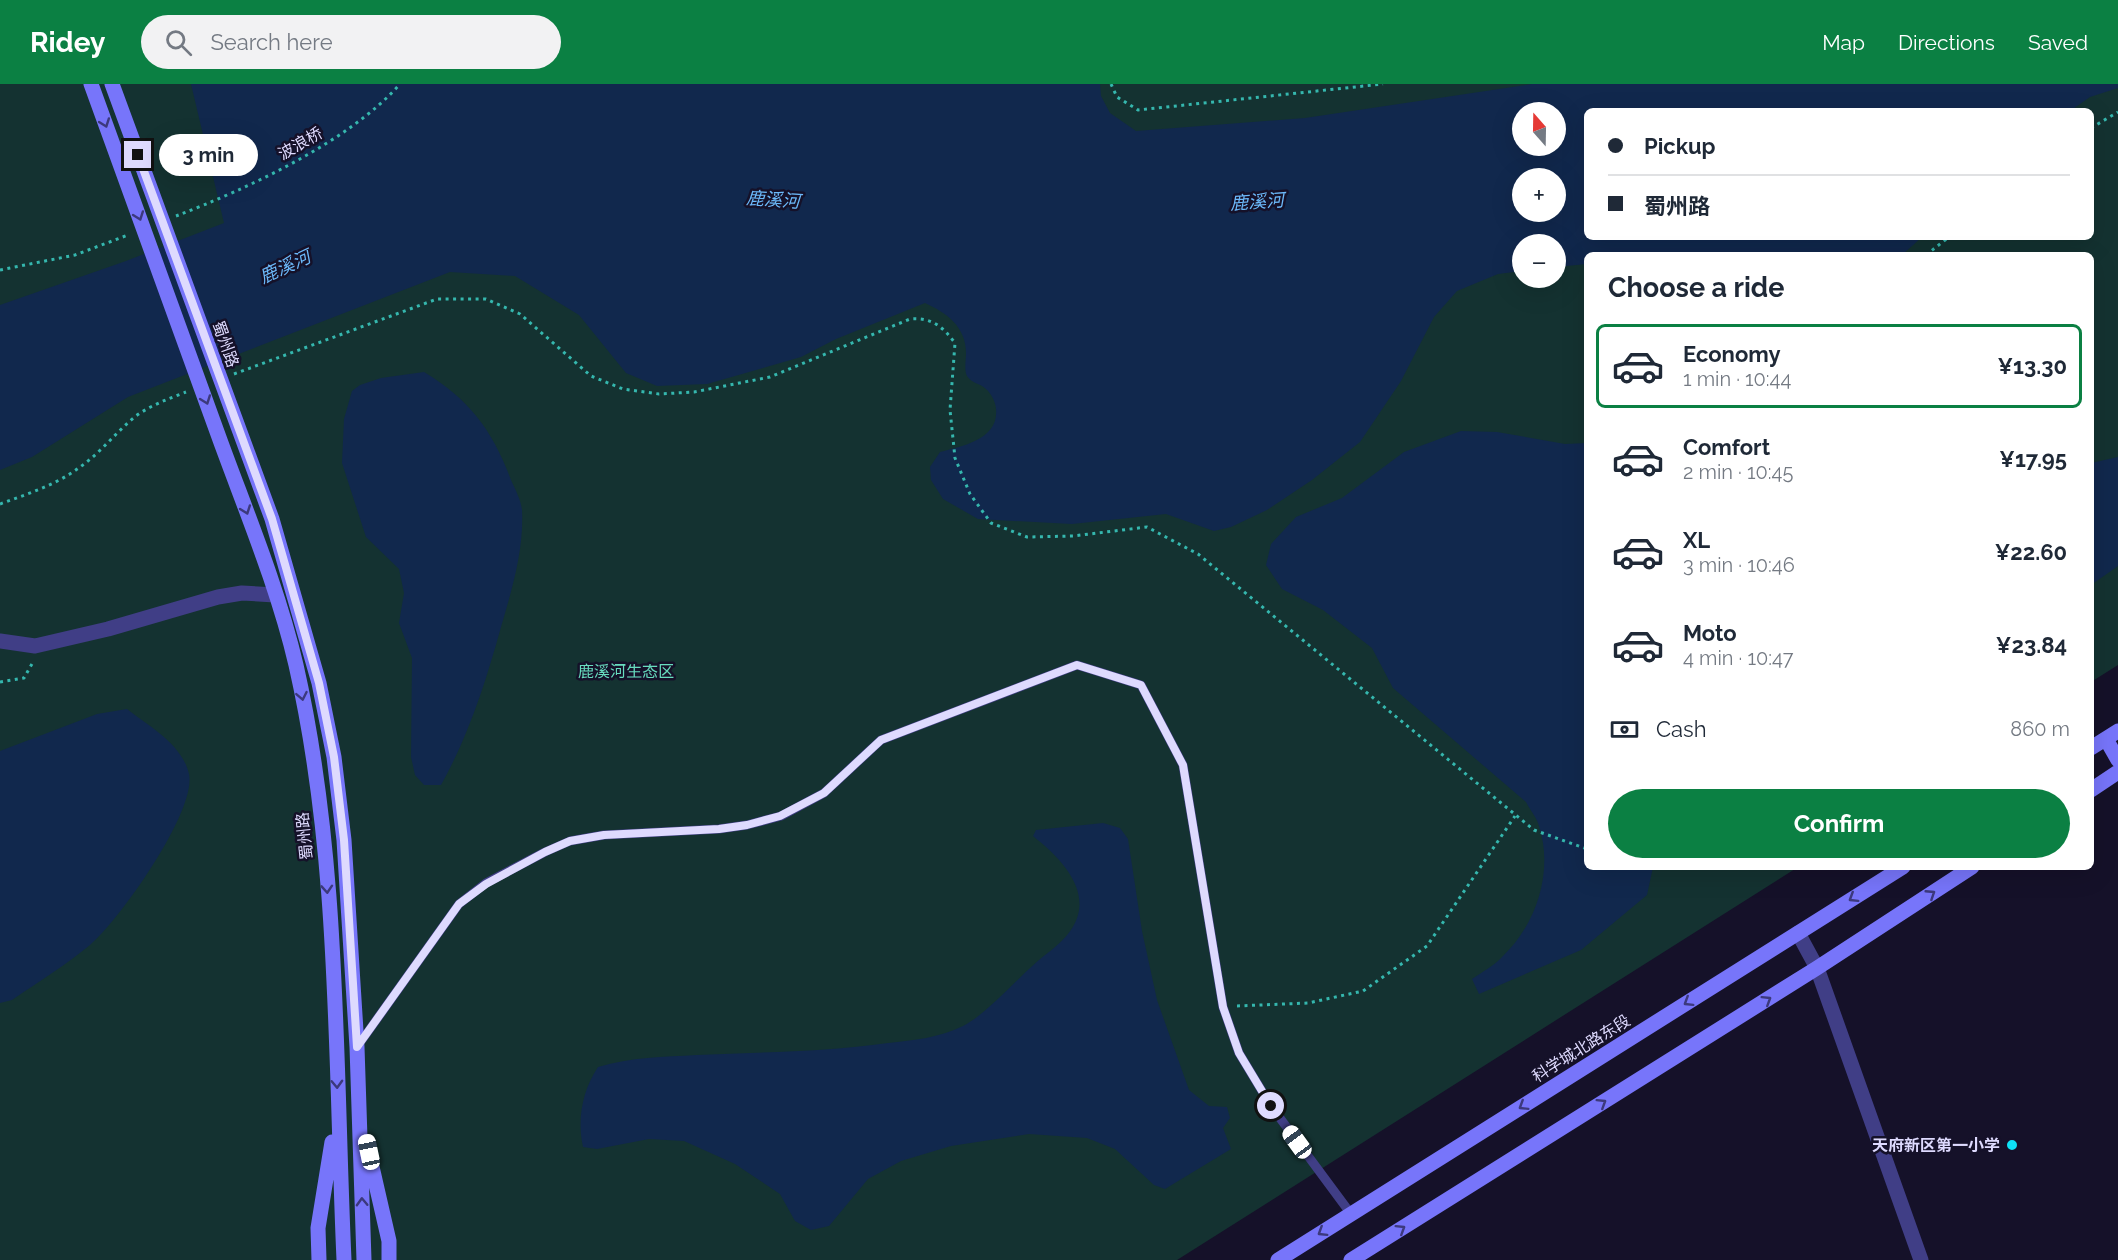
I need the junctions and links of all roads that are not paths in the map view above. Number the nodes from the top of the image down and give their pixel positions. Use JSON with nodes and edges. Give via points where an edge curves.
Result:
{"nodes":[{"id":1,"x":91,"y":84,"type":"edge"},
{"id":2,"x":112,"y":84,"type":"edge"},
{"id":3,"x":275,"y":595,"type":"junction"},
{"id":4,"x":0,"y":641,"type":"edge"},
{"id":5,"x":2112,"y":735,"type":"edge"},
{"id":6,"x":2094,"y":746,"type":"edge"},
{"id":7,"x":2118,"y":760,"type":"edge"},
{"id":8,"x":2118,"y":772,"type":"edge"},
{"id":9,"x":2094,"y":788,"type":"edge"},
{"id":10,"x":1898,"y":870,"type":"edge"},
{"id":11,"x":1967,"y":870,"type":"edge"},
{"id":12,"x":1798,"y":933,"type":"junction"},
{"id":13,"x":1817,"y":968,"type":"junction"},
{"id":14,"x":357,"y":1047,"type":"junction"},
{"id":15,"x":359,"y":1108,"type":"junction"},
{"id":16,"x":338,"y":1110,"type":"junction"},
{"id":17,"x":1351,"y":1214,"type":"junction"},
{"id":18,"x":319,"y":1260,"type":"edge"},
{"id":19,"x":344,"y":1260,"type":"edge"},
{"id":20,"x":364,"y":1260,"type":"edge"},
{"id":21,"x":389,"y":1260,"type":"edge"},
{"id":22,"x":1278,"y":1260,"type":"edge"},
{"id":23,"x":1351,"y":1260,"type":"edge"},
{"id":24,"x":1921,"y":1260,"type":"edge"}],
"edges":[{"from":1,"to":3,"type":"main road","name":"蜀州路","one_way":true},
{"from":2,"to":14,"type":"main road","name":"蜀州路","via":[[272,519],[319,683],[334,757],[344,840]]},
{"from":3,"to":4,"type":"street","via":[[242,593],[218,597],[108,629],[35,645]]},
{"from":3,"to":16,"type":"main road","name":"蜀州路","one_way":true,"via":[[296,663],[324,842]]},
{"from":5,"to":6,"type":"main road"},
{"from":5,"to":7,"type":"main road"},
{"from":8,"to":9,"type":"main road"},
{"from":10,"to":12,"type":"main road","name":"科学城北路东段","one_way":true},
{"from":13,"to":11,"type":"main road","one_way":true},
{"from":12,"to":13,"type":"street"},
{"from":12,"to":17,"type":"main road","name":"科学城北路东段","one_way":true},
{"from":23,"to":13,"type":"main road","one_way":true},
{"from":13,"to":24,"type":"street"},
{"from":14,"to":15,"type":"main road","name":"蜀州路"},
{"from":14,"to":17,"type":"lane","via":[[459,904],[517,865],[570,841],[604,835],[719,829],[780,816],[824,793],[881,740],[1077,665],[1141,685],[1183,765],[1223,1007],[1239,1053],[1271,1106]]},
{"from":20,"to":15,"type":"main road","name":"蜀州路","one_way":true},
{"from":15,"to":21,"type":"main road"},
{"from":16,"to":18,"type":"main road","via":[[318,1228]]},
{"from":16,"to":19,"type":"main road","name":"蜀州路"},
{"from":17,"to":22,"type":"main road","name":"科学城北路东段","one_way":true}]}
